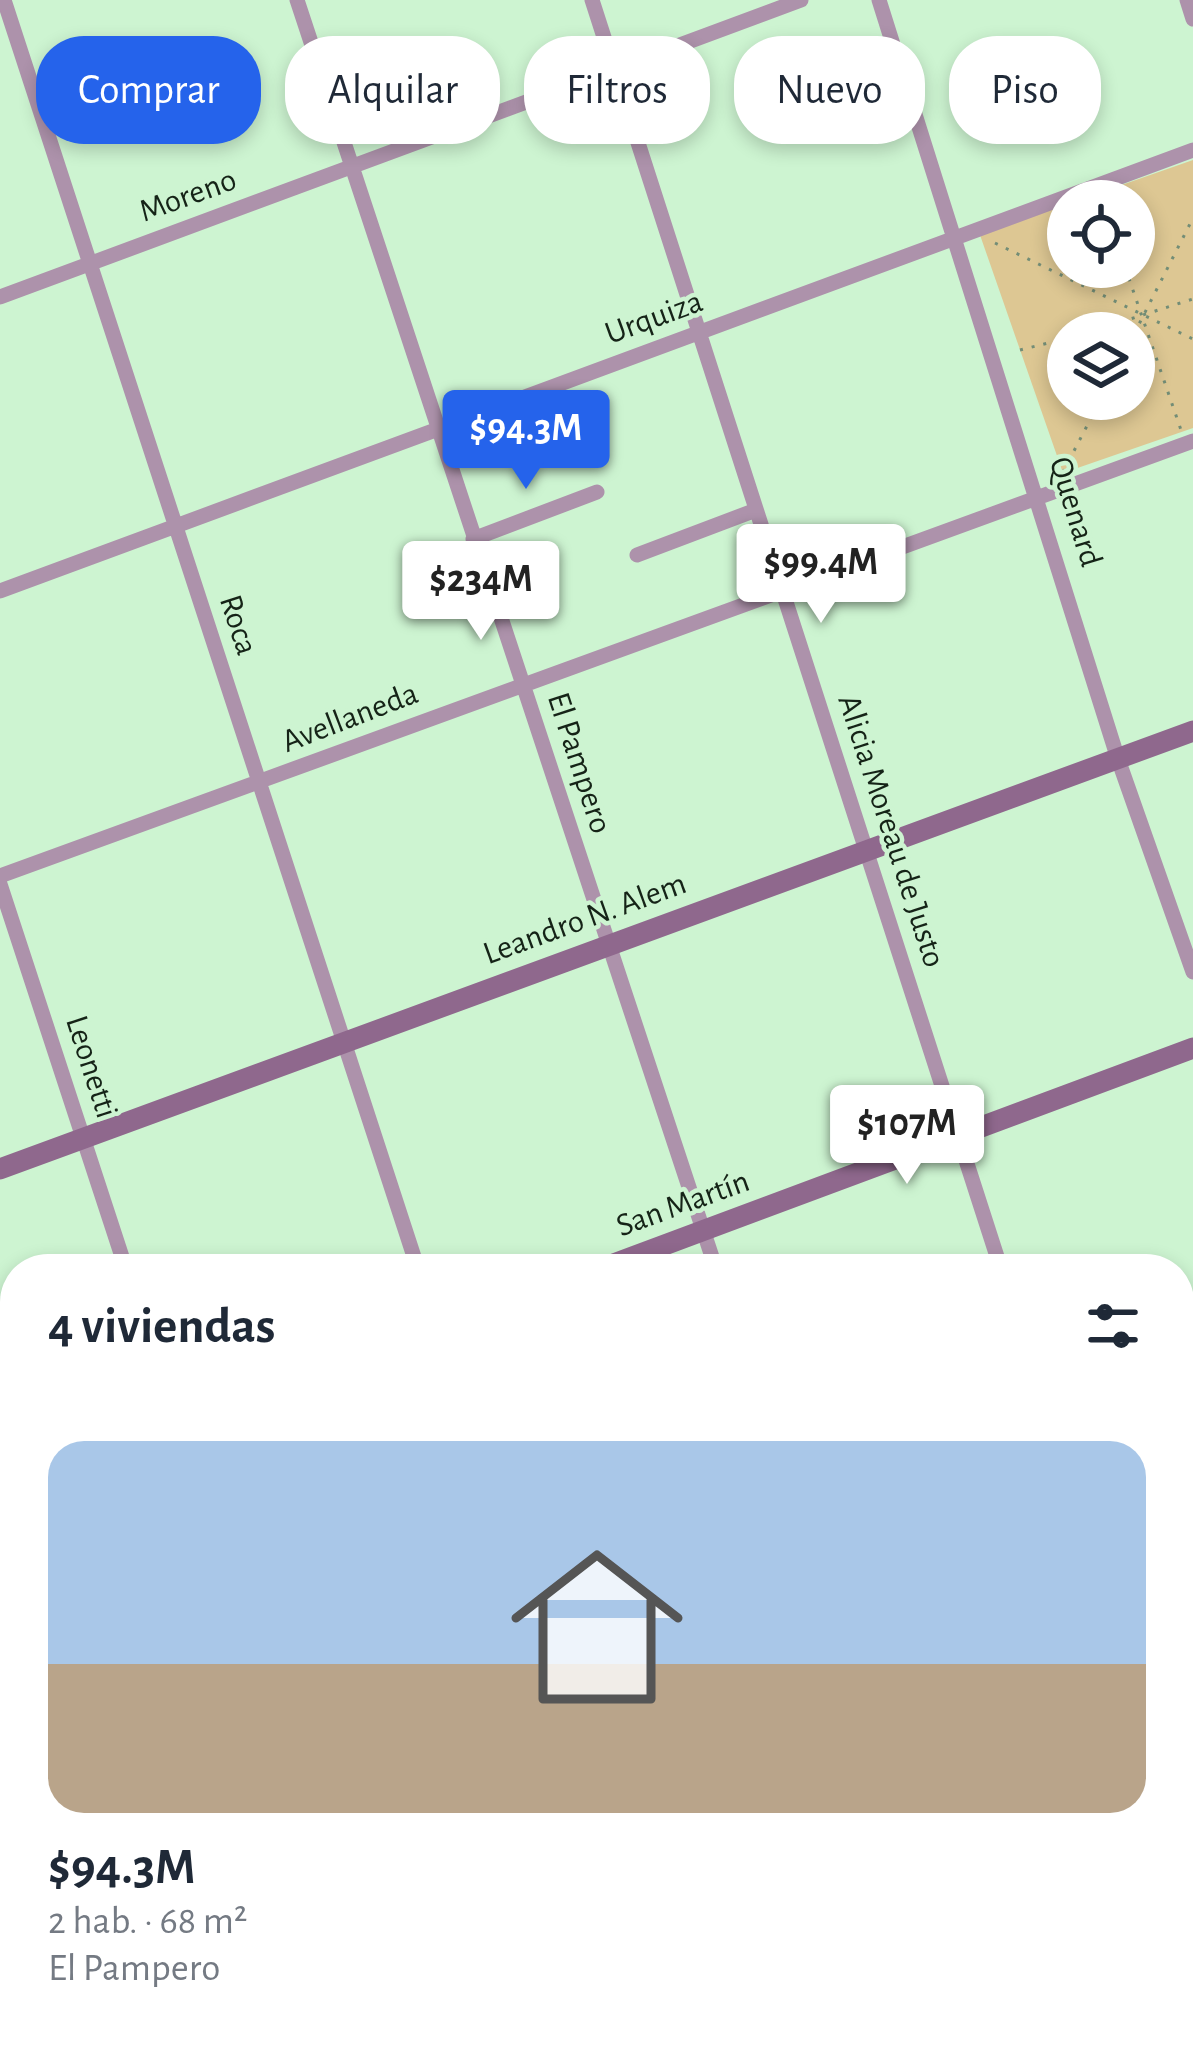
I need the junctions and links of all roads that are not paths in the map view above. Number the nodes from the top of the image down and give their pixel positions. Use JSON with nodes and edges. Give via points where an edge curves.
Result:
{"nodes":[{"id":1,"x":4,"y":0,"type":"edge"},
{"id":2,"x":297,"y":0,"type":"edge"},
{"id":3,"x":592,"y":0,"type":"edge"},
{"id":4,"x":801,"y":0,"type":"edge"},
{"id":5,"x":879,"y":0,"type":"edge"},
{"id":6,"x":1186,"y":0,"type":"edge"},
{"id":7,"x":1193,"y":20,"type":"edge"},
{"id":8,"x":604,"y":36,"type":"edge"},
{"id":9,"x":704,"y":36,"type":"edge"},
{"id":10,"x":524,"y":103,"type":"edge"},
{"id":11,"x":639,"y":144,"type":"edge"},
{"id":12,"x":1193,"y":150,"type":"edge"},
{"id":13,"x":352,"y":167,"type":"junction"},
{"id":14,"x":957,"y":238,"type":"junction"},
{"id":15,"x":88,"y":265,"type":"junction"},
{"id":16,"x":0,"y":297,"type":"edge"},
{"id":17,"x":698,"y":333,"type":"junction"},
{"id":18,"x":436,"y":430,"type":"junction"},
{"id":19,"x":1188,"y":436,"type":"edge"},
{"id":20,"x":598,"y":492,"type":"dead end"},
{"id":21,"x":1040,"y":498,"type":"junction"},
{"id":22,"x":756,"y":510,"type":"junction"},
{"id":23,"x":174,"y":526,"type":"junction"},
{"id":24,"x":473,"y":539,"type":"junction"},
{"id":25,"x":637,"y":555,"type":"dead end"},
{"id":26,"x":0,"y":591,"type":"edge"},
{"id":27,"x":784,"y":593,"type":"junction"},
{"id":28,"x":522,"y":684,"type":"junction"},
{"id":29,"x":1193,"y":731,"type":"edge"},
{"id":30,"x":1118,"y":759,"type":"junction"},
{"id":31,"x":260,"y":785,"type":"junction"},
{"id":32,"x":866,"y":851,"type":"junction"},
{"id":33,"x":0,"y":880,"type":"edge"},
{"id":34,"x":607,"y":946,"type":"junction"},
{"id":35,"x":1193,"y":972,"type":"edge"},
{"id":36,"x":342,"y":1043,"type":"junction"},
{"id":37,"x":1193,"y":1048,"type":"edge"},
{"id":38,"x":82,"y":1138,"type":"junction"},
{"id":39,"x":958,"y":1138,"type":"junction"},
{"id":40,"x":0,"y":1169,"type":"edge"},
{"id":41,"x":704,"y":1231,"type":"junction"},
{"id":42,"x":121,"y":1254,"type":"edge"},
{"id":43,"x":413,"y":1254,"type":"edge"},
{"id":44,"x":641,"y":1254,"type":"edge"},
{"id":45,"x":711,"y":1254,"type":"edge"},
{"id":46,"x":996,"y":1254,"type":"edge"}],
"edges":[{"from":1,"to":15,"type":"street","name":"Roca"},
{"from":2,"to":13,"type":"street","name":"El Pampero"},
{"from":3,"to":8,"type":"street","name":"Alicia Moreau de Justo"},
{"from":4,"to":9,"type":"street","name":"Moreno"},
{"from":5,"to":14,"type":"street","name":"Quenard"},
{"from":6,"to":7,"type":"street"},
{"from":10,"to":13,"type":"street","name":"Moreno"},
{"from":11,"to":17,"type":"street","name":"Alicia Moreau de Justo"},
{"from":12,"to":14,"type":"street","name":"Urquiza"},
{"from":13,"to":15,"type":"street","name":"Moreno"},
{"from":13,"to":18,"type":"street","name":"El Pampero"},
{"from":14,"to":17,"type":"street","name":"Urquiza"},
{"from":14,"to":21,"type":"street","name":"Quenard"},
{"from":15,"to":16,"type":"street","name":"Moreno"},
{"from":15,"to":23,"type":"street","name":"Roca"},
{"from":17,"to":18,"type":"street","name":"Urquiza"},
{"from":17,"to":22,"type":"street","name":"Alicia Moreau de Justo"},
{"from":18,"to":23,"type":"street","name":"Urquiza"},
{"from":18,"to":24,"type":"street","name":"El Pampero"},
{"from":19,"to":21,"type":"street","name":"Avellaneda"},
{"from":20,"to":24,"type":"street"},
{"from":21,"to":27,"type":"street","name":"Avellaneda"},
{"from":21,"to":30,"type":"street","name":"Quenard"},
{"from":22,"to":25,"type":"street"},
{"from":22,"to":27,"type":"street","name":"Alicia Moreau de Justo"},
{"from":23,"to":26,"type":"street","name":"Urquiza"},
{"from":23,"to":31,"type":"street","name":"Roca"},
{"from":24,"to":28,"type":"street","name":"El Pampero"},
{"from":27,"to":28,"type":"street","name":"Avellaneda"},
{"from":27,"to":32,"type":"street","name":"Alicia Moreau de Justo"},
{"from":28,"to":31,"type":"street","name":"Avellaneda"},
{"from":28,"to":34,"type":"street","name":"El Pampero"},
{"from":29,"to":30,"type":"main road","name":"Leandro N. Alem"},
{"from":30,"to":32,"type":"main road","name":"Leandro N. Alem"},
{"from":30,"to":35,"type":"street","name":"Quenard"},
{"from":31,"to":33,"type":"street","name":"Avellaneda"},
{"from":31,"to":36,"type":"street","name":"Roca"},
{"from":32,"to":34,"type":"main road","name":"Leandro N. Alem"},
{"from":32,"to":39,"type":"street","name":"Alicia Moreau de Justo"},
{"from":33,"to":38,"type":"street","name":"Leonetti"},
{"from":34,"to":36,"type":"main road","name":"Leandro N. Alem"},
{"from":34,"to":41,"type":"street","name":"El Pampero"},
{"from":36,"to":38,"type":"main road","name":"Leandro N. Alem"},
{"from":36,"to":43,"type":"street","name":"Roca"},
{"from":37,"to":39,"type":"main road","name":"San Martín"},
{"from":38,"to":40,"type":"main road","name":"Leandro N. Alem"},
{"from":38,"to":42,"type":"street","name":"Leonetti"},
{"from":39,"to":41,"type":"main road","name":"San Martín"},
{"from":39,"to":46,"type":"street","name":"Alicia Moreau de Justo"},
{"from":41,"to":44,"type":"main road","name":"San Martín"},
{"from":41,"to":45,"type":"street","name":"El Pampero"}]}
